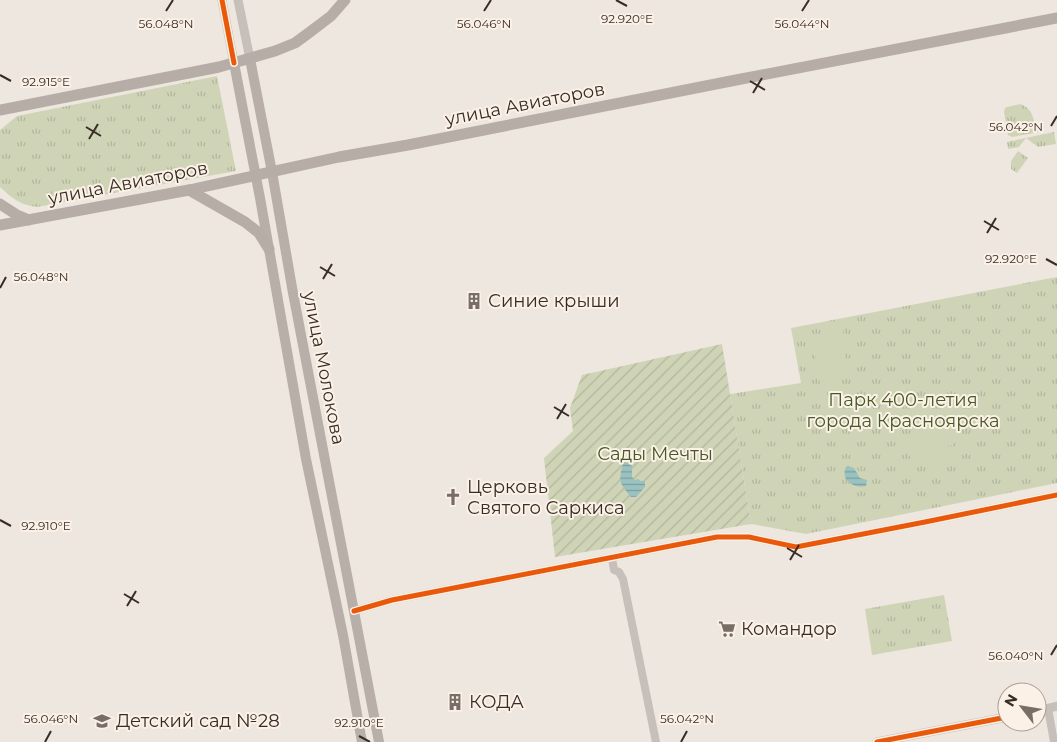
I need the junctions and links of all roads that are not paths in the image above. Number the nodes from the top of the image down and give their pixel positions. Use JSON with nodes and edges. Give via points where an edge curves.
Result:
{"nodes":[{"id":1,"x":222,"y":0,"type":"edge"},
{"id":2,"x":238,"y":0,"type":"edge"},
{"id":3,"x":345,"y":0,"type":"edge"},
{"id":4,"x":1057,"y":18,"type":"edge"},
{"id":5,"x":250,"y":59,"type":"junction"},
{"id":6,"x":234,"y":63,"type":"junction"},
{"id":7,"x":3,"y":111,"type":"edge"},
{"id":8,"x":272,"y":172,"type":"junction"},
{"id":9,"x":256,"y":176,"type":"junction"},
{"id":10,"x":189,"y":190,"type":"junction"},
{"id":11,"x":0,"y":204,"type":"edge"},
{"id":12,"x":30,"y":220,"type":"junction"},
{"id":13,"x":0,"y":225,"type":"edge"},
{"id":14,"x":269,"y":249,"type":"junction"},
{"id":15,"x":1057,"y":495,"type":"edge"},
{"id":16,"x":612,"y":558,"type":"junction"},
{"id":17,"x":354,"y":611,"type":"junction"},
{"id":18,"x":1053,"y":707,"type":"edge"},
{"id":19,"x":997,"y":719,"type":"edge"},
{"id":20,"x":362,"y":742,"type":"edge"},
{"id":21,"x":379,"y":742,"type":"edge"},
{"id":22,"x":656,"y":742,"type":"edge"},
{"id":23,"x":877,"y":742,"type":"edge"},
{"id":24,"x":1054,"y":742,"type":"edge"}],
"edges":[{"from":1,"to":6,"type":"street","name":"улица Молокова"},
{"from":2,"to":5,"type":"street","name":"улица Молокова"},
{"from":3,"to":5,"type":"main road","via":[[295,43]]},
{"from":4,"to":8,"type":"main road","name":"улица Авиаторов"},
{"from":5,"to":6,"type":"main road"},
{"from":5,"to":8,"type":"main road","name":"улица Молокова"},
{"from":6,"to":7,"type":"main road"},
{"from":6,"to":9,"type":"main road","name":"улица Молокова"},
{"from":8,"to":9,"type":"main road","name":"улица Авиаторов"},
{"from":8,"to":17,"type":"main road","name":"улица Молокова"},
{"from":9,"to":10,"type":"main road","name":"улица Авиаторов"},
{"from":9,"to":14,"type":"main road","name":"улица Молокова"},
{"from":10,"to":12,"type":"main road","name":"улица Авиаторов"},
{"from":10,"to":14,"type":"main road","via":[[245,222],[259,233]]},
{"from":11,"to":12,"type":"main road"},
{"from":12,"to":13,"type":"main road","name":"улица Авиаторов"},
{"from":14,"to":20,"type":"main road","name":"улица Молокова","via":[[306,459]]},
{"from":15,"to":16,"type":"street","via":[[796,547],[749,537],[717,537]]},
{"from":16,"to":17,"type":"street","via":[[392,600]]},
{"from":16,"to":22,"type":"street","via":[[614,570],[623,579]]},
{"from":17,"to":21,"type":"main road","name":"улица Молокова"},
{"from":18,"to":24,"type":"street"},
{"from":19,"to":23,"type":"street"}]}
